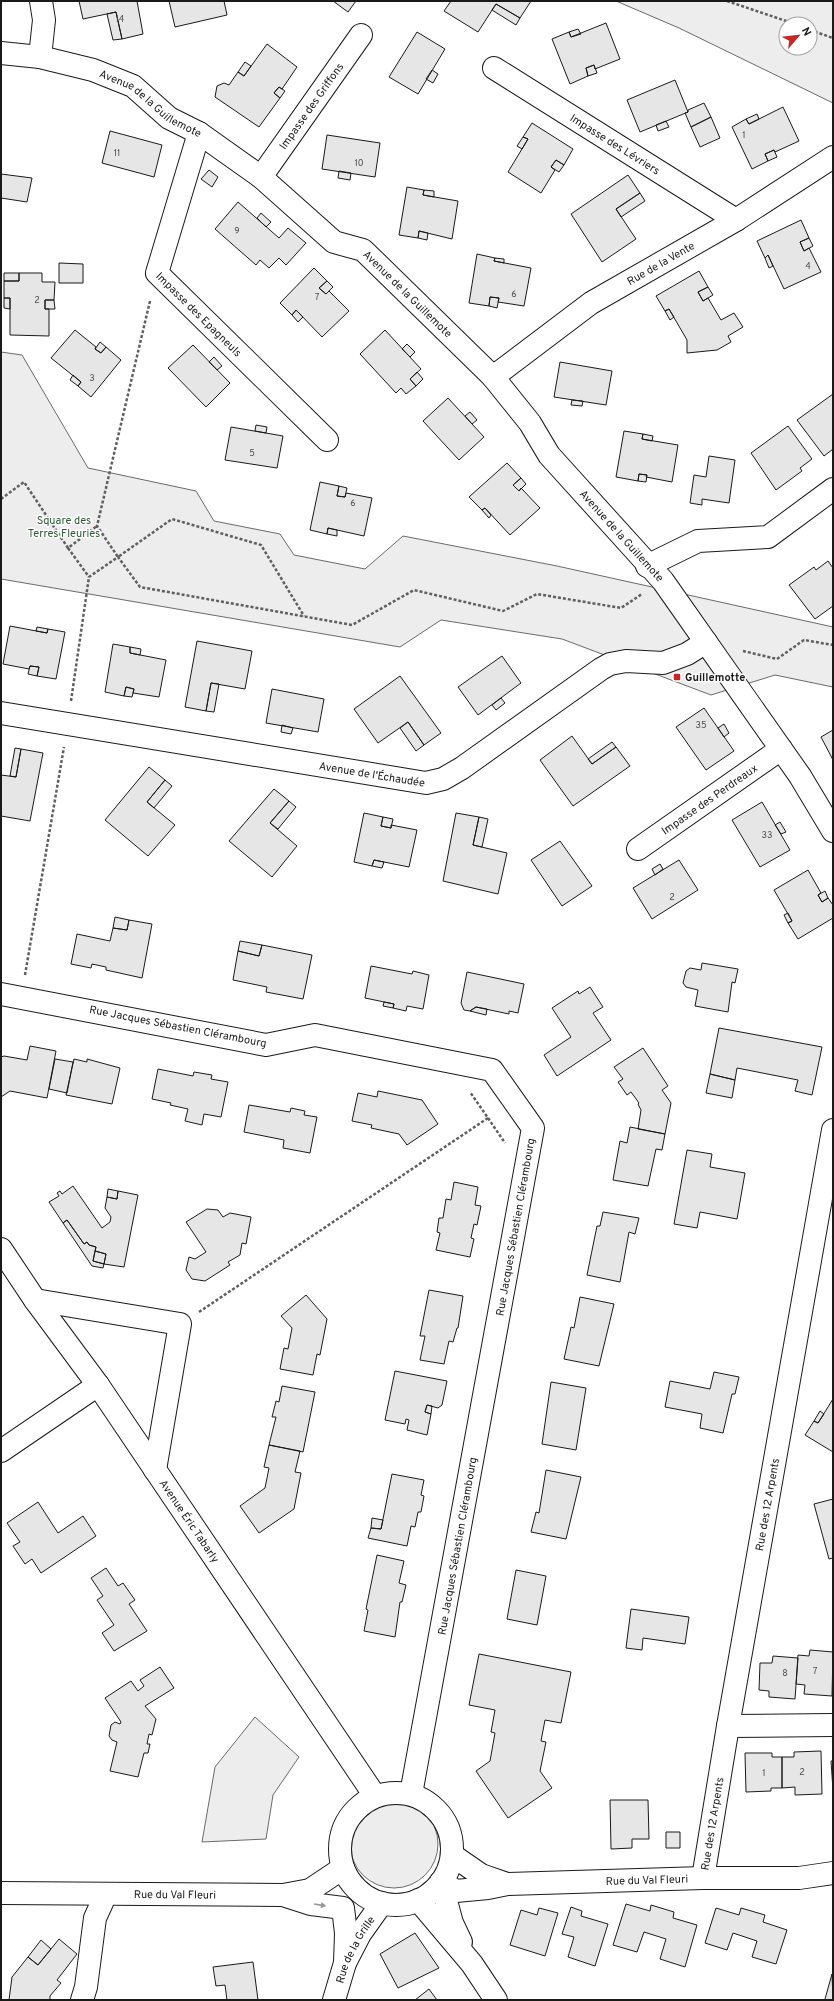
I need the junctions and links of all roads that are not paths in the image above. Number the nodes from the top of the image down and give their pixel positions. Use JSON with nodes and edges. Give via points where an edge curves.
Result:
{"nodes":[{"id":1,"x":41,"y":1,"type":"edge"},
{"id":2,"x":361,"y":35,"type":"dead end"},
{"id":3,"x":1,"y":53,"type":"edge"},
{"id":4,"x":40,"y":57,"type":"junction"},
{"id":5,"x":494,"y":68,"type":"dead end"},
{"id":6,"x":199,"y":133,"type":"junction"},
{"id":7,"x":833,"y":157,"type":"edge"},
{"id":8,"x":261,"y":177,"type":"junction"},
{"id":9,"x":736,"y":220,"type":"junction"},
{"id":10,"x":493,"y":377,"type":"junction"},
{"id":11,"x":327,"y":440,"type":"dead end"},
{"id":12,"x":833,"y":489,"type":"edge"},
{"id":13,"x":647,"y":566,"type":"junction"},
{"id":14,"x":706,"y":642,"type":"junction"},
{"id":15,"x":1,"y":713,"type":"edge"},
{"id":16,"x":781,"y":749,"type":"junction"},
{"id":17,"x":833,"y":831,"type":"edge"},
{"id":18,"x":638,"y":849,"type":"dead end"},
{"id":19,"x":11,"y":995,"type":"edge"},
{"id":20,"x":833,"y":1130,"type":"edge"},
{"id":21,"x":1,"y":1249,"type":"edge"},
{"id":22,"x":34,"y":1300,"type":"junction"},
{"id":23,"x":98,"y":1385,"type":"junction"},
{"id":24,"x":1,"y":1451,"type":"edge"},
{"id":25,"x":155,"y":1470,"type":"junction"},
{"id":26,"x":833,"y":1725,"type":"edge"},
{"id":27,"x":728,"y":1726,"type":"junction"},
{"id":28,"x":411,"y":1794,"type":"junction"},
{"id":29,"x":375,"y":1796,"type":"junction"},
{"id":30,"x":452,"y":1855,"type":"junction"},
{"id":31,"x":343,"y":1868,"type":"junction"},
{"id":32,"x":833,"y":1873,"type":"edge"},
{"id":33,"x":703,"y":1878,"type":"junction"},
{"id":34,"x":441,"y":1882,"type":"junction"},
{"id":35,"x":508,"y":1884,"type":"junction"},
{"id":36,"x":354,"y":1888,"type":"junction"},
{"id":37,"x":1,"y":1893,"type":"edge"},
{"id":38,"x":106,"y":1894,"type":"junction"},
{"id":39,"x":283,"y":1895,"type":"junction"},
{"id":40,"x":418,"y":1900,"type":"junction"},
{"id":41,"x":382,"y":1903,"type":"junction"},
{"id":42,"x":343,"y":1908,"type":"junction"},
{"id":43,"x":345,"y":1962,"type":"junction"},
{"id":44,"x":472,"y":1964,"type":"junction"},
{"id":45,"x":82,"y":2000,"type":"edge"},
{"id":46,"x":334,"y":2000,"type":"edge"},
{"id":47,"x":496,"y":2000,"type":"edge"}],
"edges":[{"from":1,"to":4,"type":"street","via":[[44,20]]},
{"from":2,"to":8,"type":"street","name":"Impasse des Griffons"},
{"from":3,"to":4,"type":"street","name":"Avenue de la Guillemote"},
{"from":4,"to":6,"type":"street","name":"Avenue de la Guillemote","via":[[93,70],[133,86],[169,118]]},
{"from":5,"to":9,"type":"street","name":"Impasse des Lévriers"},
{"from":6,"to":8,"type":"street","name":"Avenue de la Guillemote"},
{"from":6,"to":11,"type":"street","name":"Impasse des Epagneuls","via":[[157,273]]},
{"from":7,"to":9,"type":"street","name":"Rue de la Vente"},
{"from":8,"to":10,"type":"street","name":"Avenue de la Guillemote","via":[[334,242],[363,250]]},
{"from":9,"to":10,"type":"street","name":"Rue de la Vente","via":[[591,303]]},
{"from":10,"to":13,"type":"street","name":"Avenue de la Guillemote","via":[[530,423],[549,455]]},
{"from":12,"to":13,"type":"street","via":[[768,538],[698,540]]},
{"from":13,"to":14,"type":"street","name":"Avenue de la Guillemote","via":[[663,581]]},
{"from":14,"to":15,"type":"street","name":"Avenue de l'Échaudée","via":[[687,654],[663,663],[626,661],[610,664],[462,768],[443,779],[426,783]]},
{"from":14,"to":16,"type":"street","name":"Avenue de la Guillemote"},
{"from":16,"to":17,"type":"street","name":"Avenue de la Guillemote"},
{"from":16,"to":18,"type":"street","name":"Impasse des Perdreaux"},
{"from":19,"to":28,"type":"street","name":"Rue Jacques Sébastien Clérambourg","via":[[266,1045],[315,1036],[492,1070],[533,1128]]},
{"from":20,"to":27,"type":"street","name":"Rue des 12 Arpents"},
{"from":21,"to":22,"type":"street","name":"Avenue Éric Tabarly"},
{"from":22,"to":23,"type":"street","name":"Avenue Éric Tabarly"},
{"from":22,"to":25,"type":"street","via":[[180,1324]]},
{"from":23,"to":24,"type":"street"},
{"from":23,"to":25,"type":"street","name":"Avenue Éric Tabarly"},
{"from":25,"to":29,"type":"street","name":"Avenue Éric Tabarly"},
{"from":26,"to":27,"type":"street"},
{"from":27,"to":33,"type":"street","name":"Rue des 12 Arpents"},
{"from":28,"to":29,"type":"street","via":[[392,1792]]},
{"from":28,"to":30,"type":"street","via":[[438,1810],[447,1823]]},
{"from":29,"to":31,"type":"street","via":[[360,1805],[348,1818],[341,1834]]},
{"from":30,"to":34,"type":"street","via":[[449,1869]]},
{"from":30,"to":35,"type":"street","name":"Rue du Val Fleuri","via":[[481,1875]]},
{"from":31,"to":36,"type":"street"},
{"from":31,"to":39,"type":"street","name":"Rue du Val Fleuri","via":[[310,1890]]},
{"from":32,"to":33,"type":"street","name":"Rue du Val Fleuri","via":[[799,1878]]},
{"from":33,"to":35,"type":"street","name":"Rue du Val Fleuri"},
{"from":34,"to":35,"type":"street","name":"Rue du Val Fleuri","via":[[456,1891]]},
{"from":34,"to":40,"type":"street","via":[[429,1894]]},
{"from":34,"to":44,"type":"street","via":[[452,1923]]},
{"from":36,"to":41,"type":"street"},
{"from":36,"to":42,"type":"street"},
{"from":37,"to":38,"type":"street","name":"Rue du Val Fleuri"},
{"from":38,"to":39,"type":"street","name":"Rue du Val Fleuri"},
{"from":38,"to":45,"type":"street","via":[[95,1918]]},
{"from":39,"to":42,"type":"street","one_way":true,"via":[[311,1904]]},
{"from":40,"to":41,"type":"street","via":[[400,1905]]},
{"from":40,"to":44,"type":"street"},
{"from":41,"to":43,"type":"street","name":"Rue de la Grille","via":[[360,1934]]},
{"from":42,"to":43,"type":"street","via":[[346,1933]]},
{"from":43,"to":46,"type":"street","name":"Rue de la Grille"},
{"from":44,"to":47,"type":"street"}]}
